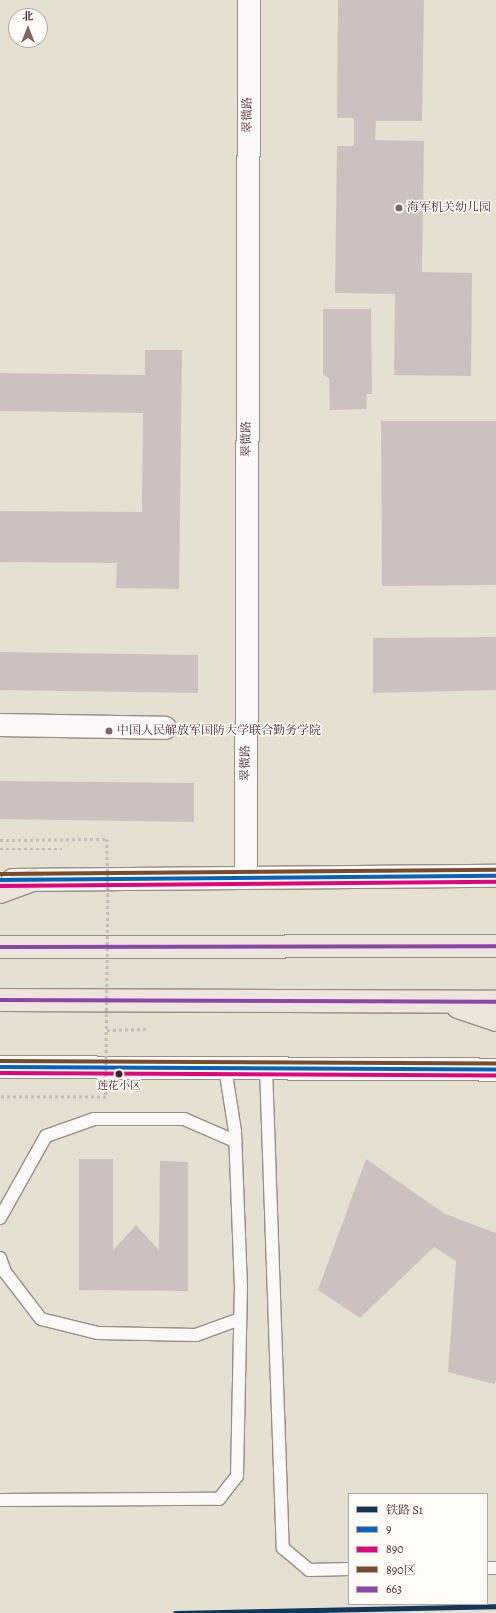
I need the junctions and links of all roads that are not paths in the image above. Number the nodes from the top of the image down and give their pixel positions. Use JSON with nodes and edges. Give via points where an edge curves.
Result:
{"nodes":[{"id":1,"x":249,"y":0,"type":"edge"},
{"id":2,"x":0,"y":725,"type":"edge"},
{"id":3,"x":165,"y":728,"type":"dead end"},
{"id":4,"x":496,"y":876,"type":"edge"},
{"id":5,"x":246,"y":878,"type":"junction"},
{"id":6,"x":0,"y":880,"type":"edge"},
{"id":7,"x":33,"y":880,"type":"junction"},
{"id":8,"x":0,"y":892,"type":"edge"},
{"id":9,"x":496,"y":946,"type":"edge"},
{"id":10,"x":0,"y":947,"type":"edge"},
{"id":11,"x":0,"y":1000,"type":"edge"},
{"id":12,"x":444,"y":1001,"type":"junction"},
{"id":13,"x":496,"y":1002,"type":"edge"},
{"id":14,"x":496,"y":1020,"type":"edge"},
{"id":15,"x":0,"y":1067,"type":"edge"},
{"id":16,"x":225,"y":1068,"type":"junction"},
{"id":17,"x":266,"y":1068,"type":"junction"},
{"id":18,"x":496,"y":1070,"type":"edge"},
{"id":19,"x":235,"y":1140,"type":"junction"},
{"id":20,"x":0,"y":1218,"type":"edge"},
{"id":21,"x":0,"y":1258,"type":"edge"},
{"id":22,"x":240,"y":1319,"type":"junction"},
{"id":23,"x":0,"y":1500,"type":"edge"},
{"id":24,"x":348,"y":1569,"type":"edge"}],
"edges":[{"from":1,"to":5,"type":"street","name":"翠微路"},
{"from":2,"to":3,"type":"street"},
{"from":4,"to":5,"type":"street"},
{"from":5,"to":7,"type":"street"},
{"from":6,"to":7,"type":"street"},
{"from":7,"to":8,"type":"highway"},
{"from":9,"to":10,"type":"highway"},
{"from":11,"to":12,"type":"highway"},
{"from":12,"to":13,"type":"highway"},
{"from":12,"to":14,"type":"highway"},
{"from":15,"to":16,"type":"street"},
{"from":16,"to":17,"type":"street"},
{"from":16,"to":19,"type":"lane"},
{"from":17,"to":18,"type":"street"},
{"from":17,"to":24,"type":"lane","via":[[284,1548],[309,1570]]},
{"from":19,"to":20,"type":"lane","via":[[184,1119],[94,1119],[46,1136]]},
{"from":19,"to":22,"type":"lane"},
{"from":21,"to":22,"type":"lane","via":[[5,1272],[41,1319],[98,1333],[196,1335]]},
{"from":22,"to":23,"type":"lane","via":[[237,1476],[219,1499]]}]}
